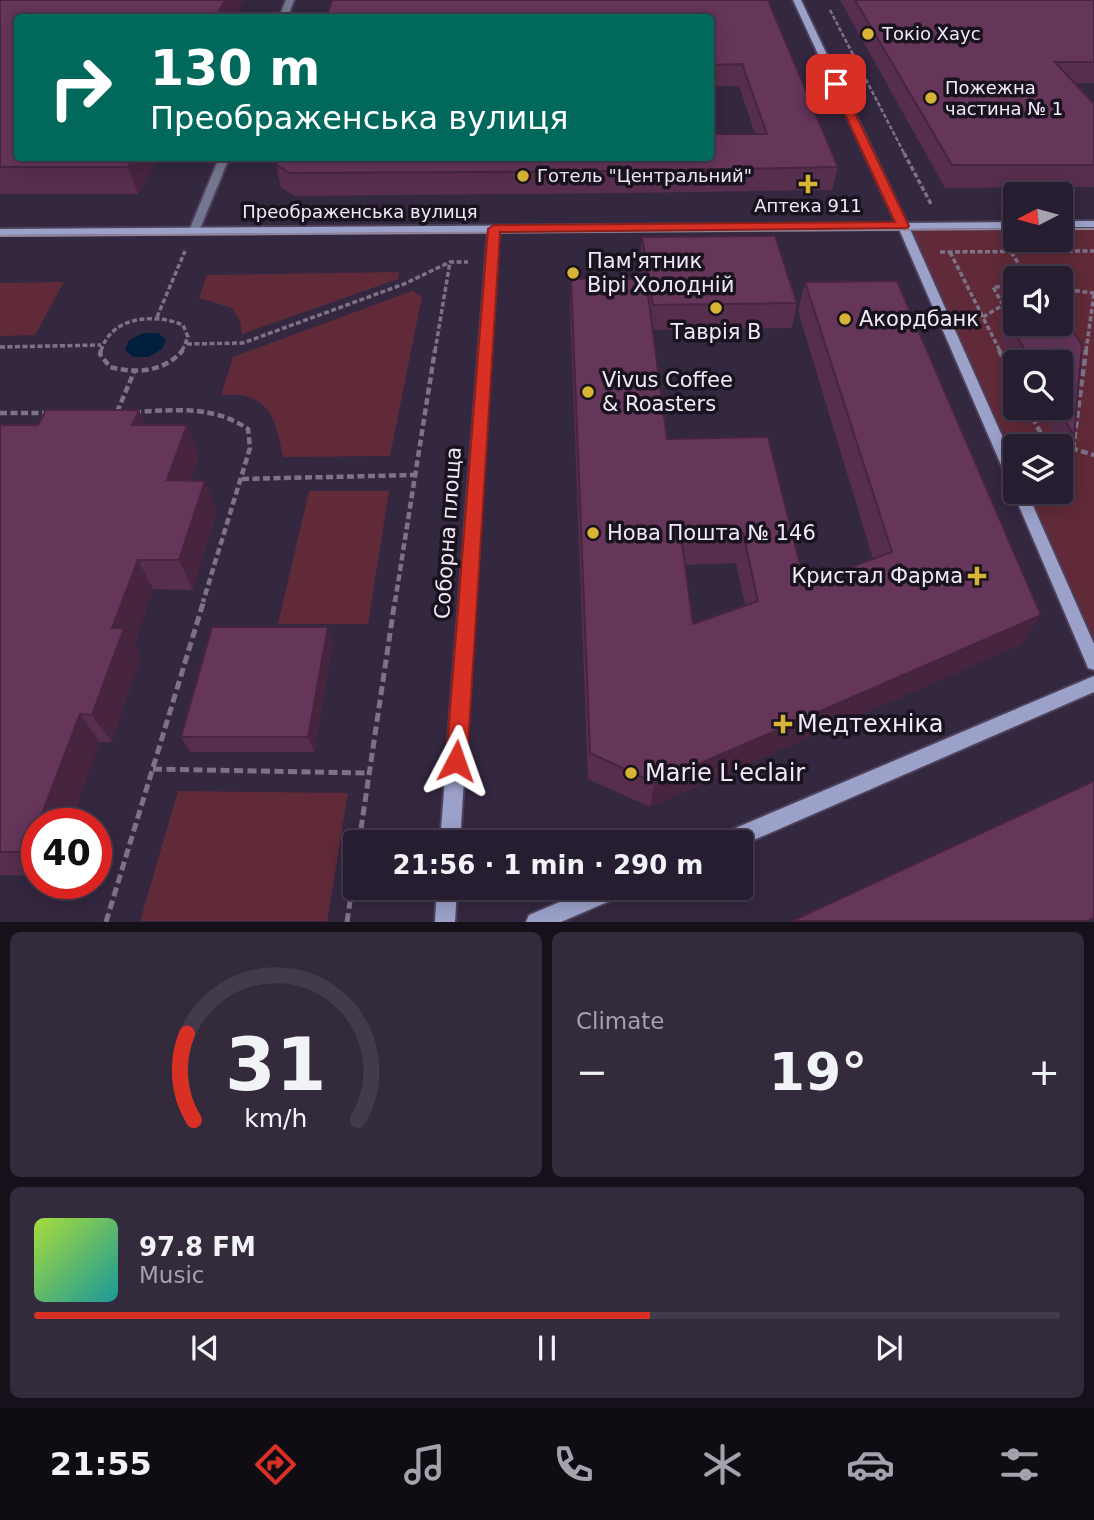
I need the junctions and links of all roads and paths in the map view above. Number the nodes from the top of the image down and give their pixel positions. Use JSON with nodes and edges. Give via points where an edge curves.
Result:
{"nodes":[{"id":1,"x":797,"y":0,"type":"edge"},
{"id":2,"x":827,"y":2,"type":"dead end"},
{"id":3,"x":223,"y":161,"type":"edge"},
{"id":4,"x":933,"y":209,"type":"dead end"},
{"id":5,"x":1073,"y":224,"type":"edge"},
{"id":6,"x":1094,"y":224,"type":"edge"},
{"id":7,"x":1003,"y":225,"type":"edge"},
{"id":8,"x":902,"y":226,"type":"junction"},
{"id":9,"x":494,"y":229,"type":"junction"},
{"id":10,"x":194,"y":231,"type":"junction"},
{"id":11,"x":0,"y":232,"type":"edge"},
{"id":12,"x":1003,"y":251,"type":"edge"},
{"id":13,"x":1073,"y":251,"type":"edge"},
{"id":14,"x":1094,"y":251,"type":"edge"},
{"id":15,"x":914,"y":252,"type":"junction"},
{"id":16,"x":950,"y":252,"type":"junction"},
{"id":17,"x":1003,"y":287,"type":"edge"},
{"id":18,"x":1073,"y":291,"type":"edge"},
{"id":19,"x":1094,"y":294,"type":"edge"},
{"id":20,"x":1003,"y":305,"type":"joint"},
{"id":21,"x":157,"y":317,"type":"junction"},
{"id":22,"x":983,"y":317,"type":"junction"},
{"id":23,"x":187,"y":344,"type":"junction"},
{"id":24,"x":101,"y":345,"type":"junction"},
{"id":25,"x":0,"y":346,"type":"edge"},
{"id":26,"x":1077,"y":356,"type":"edge"},
{"id":27,"x":1003,"y":358,"type":"edge"},
{"id":28,"x":1084,"y":366,"type":"junction"},
{"id":29,"x":134,"y":372,"type":"junction"},
{"id":30,"x":104,"y":412,"type":"edge"},
{"id":31,"x":117,"y":412,"type":"junction"},
{"id":32,"x":0,"y":413,"type":"edge"},
{"id":33,"x":52,"y":413,"type":"edge"},
{"id":34,"x":1073,"y":449,"type":"joint"},
{"id":35,"x":1003,"y":454,"type":"edge"},
{"id":36,"x":1094,"y":455,"type":"edge"},
{"id":37,"x":414,"y":475,"type":"junction"},
{"id":38,"x":242,"y":479,"type":"junction"},
{"id":39,"x":1025,"y":504,"type":"edge"},
{"id":40,"x":1094,"y":663,"type":"edge"},
{"id":41,"x":1094,"y":684,"type":"edge"},
{"id":42,"x":153,"y":769,"type":"junction"},
{"id":43,"x":369,"y":773,"type":"junction"},
{"id":44,"x":361,"y":830,"type":"edge"},
{"id":45,"x":451,"y":830,"type":"edge"},
{"id":46,"x":753,"y":830,"type":"edge"},
{"id":47,"x":351,"y":900,"type":"edge"},
{"id":48,"x":446,"y":900,"type":"edge"},
{"id":49,"x":588,"y":900,"type":"edge"},
{"id":50,"x":106,"y":922,"type":"edge"},
{"id":51,"x":348,"y":922,"type":"edge"},
{"id":52,"x":445,"y":922,"type":"edge"},
{"id":53,"x":536,"y":922,"type":"edge"}],
"edges":[{"from":1,"to":8,"type":"street"},
{"from":2,"to":4,"type":"path"},
{"from":3,"to":10,"type":"street"},
{"from":5,"to":6,"type":"street"},
{"from":7,"to":8,"type":"street","name":"Преображенська вулиця"},
{"from":8,"to":9,"type":"street","name":"Преображенська вулиця"},
{"from":8,"to":15,"type":"street"},
{"from":9,"to":10,"type":"street","name":"Преображенська вулиця"},
{"from":9,"to":45,"type":"street","name":"Соборна площа"},
{"from":10,"to":11,"type":"street","name":"Преображенська вулиця"},
{"from":10,"to":21,"type":"path"},
{"from":12,"to":16,"type":"path"},
{"from":13,"to":14,"type":"path"},
{"from":15,"to":16,"type":"path"},
{"from":15,"to":35,"type":"street"},
{"from":16,"to":22,"type":"path"},
{"from":17,"to":20,"type":"path","via":[[993,287]]},
{"from":18,"to":19,"type":"path"},
{"from":19,"to":28,"type":"path"},
{"from":20,"to":22,"type":"path"},
{"from":21,"to":23,"type":"path","via":[[183,325]]},
{"from":21,"to":24,"type":"path","via":[[117,328]]},
{"from":22,"to":27,"type":"path"},
{"from":23,"to":29,"type":"path","via":[[160,366]]},
{"from":23,"to":37,"type":"path","via":[[243,343],[404,284],[450,262]]},
{"from":24,"to":25,"type":"path"},
{"from":24,"to":29,"type":"path","via":[[100,354],[110,367]]},
{"from":26,"to":28,"type":"path"},
{"from":28,"to":34,"type":"path"},
{"from":29,"to":31,"type":"path"},
{"from":30,"to":31,"type":"path"},
{"from":31,"to":38,"type":"path","via":[[210,411],[233,417],[248,429],[250,448]]},
{"from":32,"to":33,"type":"path"},
{"from":34,"to":36,"type":"path"},
{"from":37,"to":38,"type":"path"},
{"from":37,"to":43,"type":"path"},
{"from":38,"to":42,"type":"path"},
{"from":39,"to":40,"type":"street"},
{"from":41,"to":46,"type":"street"},
{"from":42,"to":43,"type":"path"},
{"from":42,"to":50,"type":"path"},
{"from":43,"to":44,"type":"path"},
{"from":47,"to":51,"type":"path"},
{"from":48,"to":52,"type":"street"},
{"from":49,"to":53,"type":"street"}]}
